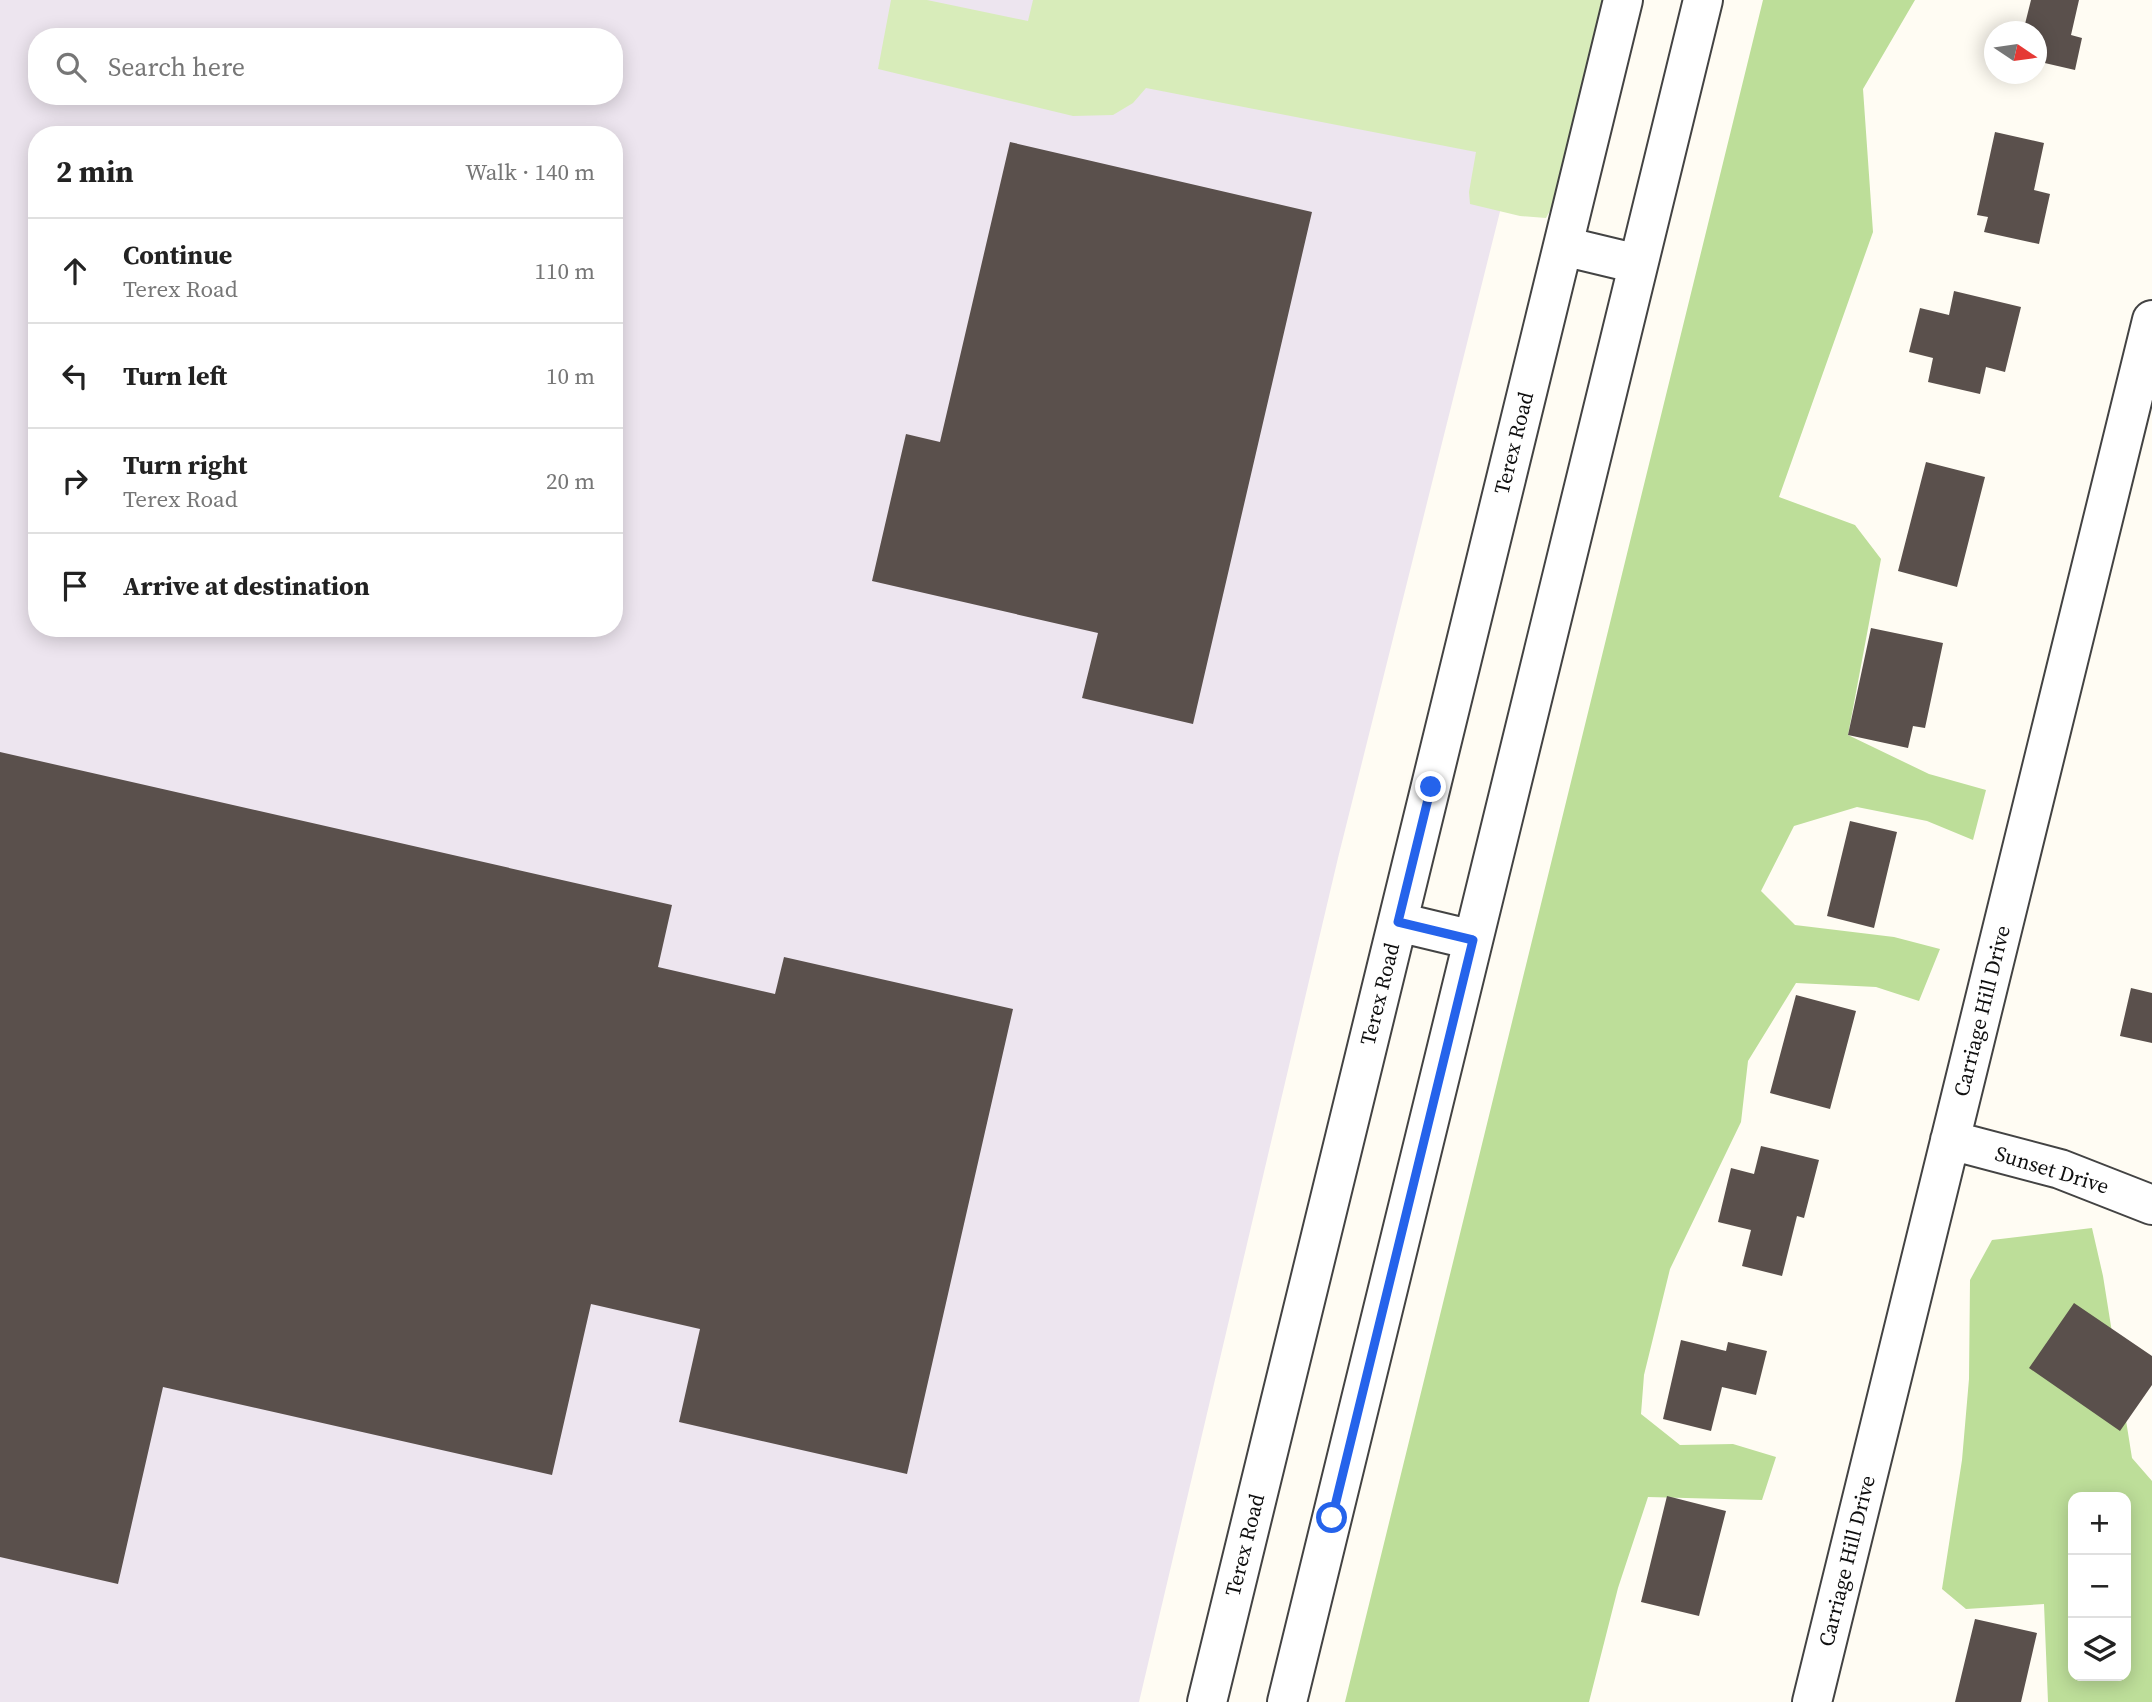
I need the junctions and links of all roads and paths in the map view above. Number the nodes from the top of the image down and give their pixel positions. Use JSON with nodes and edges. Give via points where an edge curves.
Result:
{"nodes":[{"id":1,"x":1623,"y":0,"type":"edge"},
{"id":2,"x":1703,"y":0,"type":"edge"},
{"id":3,"x":1563,"y":246,"type":"junction"},
{"id":4,"x":1638,"y":264,"type":"junction"},
{"id":5,"x":2152,"y":320,"type":"edge"},
{"id":6,"x":1398,"y":922,"type":"junction"},
{"id":7,"x":1473,"y":940,"type":"junction"},
{"id":8,"x":1950,"y":1140,"type":"junction"},
{"id":9,"x":2152,"y":1205,"type":"edge"},
{"id":10,"x":1207,"y":1702,"type":"edge"},
{"id":11,"x":1287,"y":1702,"type":"edge"},
{"id":12,"x":1812,"y":1702,"type":"edge"}],
"edges":[{"from":1,"to":3,"type":"street","name":"Terex Road"},
{"from":2,"to":4,"type":"street"},
{"from":3,"to":4,"type":"street"},
{"from":3,"to":6,"type":"street","name":"Terex Road"},
{"from":4,"to":7,"type":"street"},
{"from":5,"to":8,"type":"street","name":"Carriage Hill Drive"},
{"from":6,"to":7,"type":"street"},
{"from":6,"to":10,"type":"street","name":"Terex Road"},
{"from":7,"to":11,"type":"street"},
{"from":8,"to":9,"type":"street","name":"Sunset Drive","via":[[2060,1169]]},
{"from":8,"to":12,"type":"street","name":"Carriage Hill Drive"}]}
